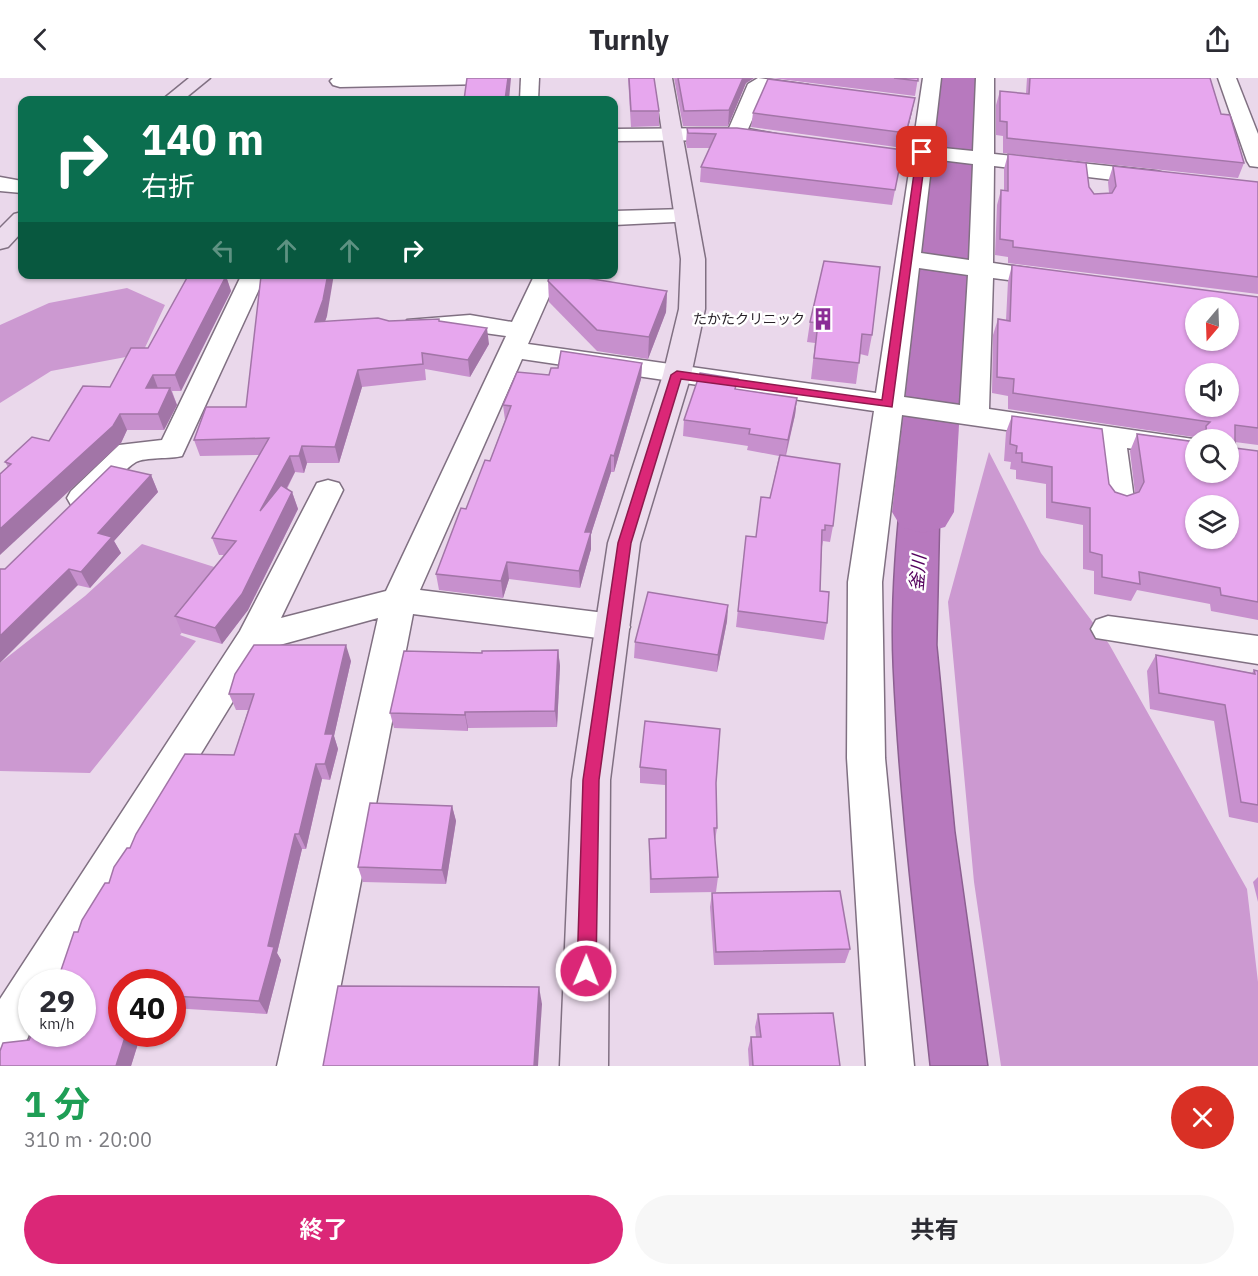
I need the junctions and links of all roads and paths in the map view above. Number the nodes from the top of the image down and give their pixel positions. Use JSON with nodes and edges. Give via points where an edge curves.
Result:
{"nodes":[{"id":1,"x":201,"y":78,"type":"edge"},
{"id":2,"x":484,"y":78,"type":"edge"},
{"id":3,"x":530,"y":78,"type":"edge"},
{"id":4,"x":663,"y":78,"type":"edge"},
{"id":5,"x":985,"y":78,"type":"edge"},
{"id":6,"x":1220,"y":78,"type":"edge"},
{"id":7,"x":1227,"y":78,"type":"edge"},
{"id":8,"x":339,"y":79,"type":"edge"},
{"id":9,"x":826,"y":93,"type":"edge"},
{"id":10,"x":176,"y":96,"type":"edge"},
{"id":11,"x":351,"y":96,"type":"edge"},
{"id":12,"x":529,"y":96,"type":"edge"},
{"id":13,"x":922,"y":96,"type":"edge"},
{"id":14,"x":1249,"y":114,"type":"edge"},
{"id":15,"x":672,"y":134,"type":"junction"},
{"id":16,"x":736,"y":134,"type":"junction"},
{"id":17,"x":618,"y":135,"type":"edge"},
{"id":18,"x":794,"y":142,"type":"edge"},
{"id":19,"x":913,"y":156,"type":"junction"},
{"id":20,"x":984,"y":160,"type":"junction"},
{"id":21,"x":1258,"y":161,"type":"edge"},
{"id":22,"x":1176,"y":180,"type":"edge"},
{"id":23,"x":0,"y":184,"type":"edge"},
{"id":24,"x":18,"y":186,"type":"edge"},
{"id":25,"x":686,"y":216,"type":"junction"},
{"id":26,"x":618,"y":218,"type":"edge"},
{"id":27,"x":18,"y":223,"type":"edge"},
{"id":28,"x":0,"y":242,"type":"edge"},
{"id":29,"x":908,"y":260,"type":"junction"},
{"id":30,"x":981,"y":269,"type":"junction"},
{"id":31,"x":252,"y":279,"type":"edge"},
{"id":32,"x":545,"y":279,"type":"edge"},
{"id":33,"x":1074,"y":281,"type":"edge"},
{"id":34,"x":392,"y":327,"type":"edge"},
{"id":35,"x":517,"y":341,"type":"junction"},
{"id":36,"x":677,"y":375,"type":"junction"},
{"id":37,"x":899,"y":406,"type":"junction"},
{"id":38,"x":969,"y":416,"type":"junction"},
{"id":39,"x":1111,"y":436,"type":"junction"},
{"id":40,"x":1185,"y":446,"type":"edge"},
{"id":41,"x":328,"y":490,"type":"dead end"},
{"id":42,"x":1119,"y":499,"type":"edge"},
{"id":43,"x":62,"y":517,"type":"edge"},
{"id":44,"x":399,"y":600,"type":"junction"},
{"id":45,"x":613,"y":627,"type":"junction"},
{"id":46,"x":1108,"y":629,"type":"dead end"},
{"id":47,"x":253,"y":639,"type":"junction"},
{"id":48,"x":1258,"y":650,"type":"edge"},
{"id":49,"x":44,"y":969,"type":"edge"},
{"id":50,"x":18,"y":1012,"type":"edge"},
{"id":51,"x":0,"y":1040,"type":"edge"},
{"id":52,"x":300,"y":1066,"type":"edge"},
{"id":53,"x":584,"y":1066,"type":"edge"},
{"id":54,"x":890,"y":1066,"type":"edge"}],
"edges":[{"from":1,"to":10,"type":"street"},
{"from":2,"to":8,"type":"street"},
{"from":3,"to":12,"type":"street"},
{"from":4,"to":15,"type":"street"},
{"from":5,"to":20,"type":"street"},
{"from":6,"to":7,"type":"street"},
{"from":7,"to":14,"type":"street"},
{"from":8,"to":11,"type":"street"},
{"from":9,"to":16,"type":"street","via":[[758,84]]},
{"from":13,"to":19,"type":"street"},
{"from":14,"to":21,"type":"street"},
{"from":15,"to":16,"type":"street"},
{"from":15,"to":17,"type":"street"},
{"from":15,"to":25,"type":"street"},
{"from":16,"to":18,"type":"street"},
{"from":19,"to":20,"type":"street"},
{"from":19,"to":29,"type":"street"},
{"from":20,"to":22,"type":"street","via":[[1094,182]]},
{"from":20,"to":30,"type":"street"},
{"from":23,"to":24,"type":"street"},
{"from":25,"to":26,"type":"street"},
{"from":25,"to":36,"type":"street","via":[[693,259],[692,309]]},
{"from":27,"to":28,"type":"street"},
{"from":29,"to":30,"type":"street"},
{"from":29,"to":37,"type":"street"},
{"from":30,"to":33,"type":"street"},
{"from":30,"to":38,"type":"street"},
{"from":31,"to":43,"type":"street","via":[[172,449],[129,452]]},
{"from":32,"to":35,"type":"street"},
{"from":34,"to":35,"type":"street","via":[[470,323]]},
{"from":35,"to":36,"type":"street"},
{"from":35,"to":44,"type":"street"},
{"from":36,"to":37,"type":"street"},
{"from":36,"to":45,"type":"street","via":[[624,543]]},
{"from":37,"to":38,"type":"street"},
{"from":37,"to":54,"type":"street","via":[[865,594],[866,758]]},
{"from":38,"to":39,"type":"street"},
{"from":39,"to":40,"type":"street"},
{"from":39,"to":42,"type":"street"},
{"from":41,"to":47,"type":"street"},
{"from":44,"to":45,"type":"street"},
{"from":44,"to":47,"type":"street"},
{"from":44,"to":52,"type":"street"},
{"from":45,"to":53,"type":"street","via":[[591,780]]},
{"from":46,"to":48,"type":"street"},
{"from":47,"to":49,"type":"street"},
{"from":50,"to":51,"type":"street"}]}
